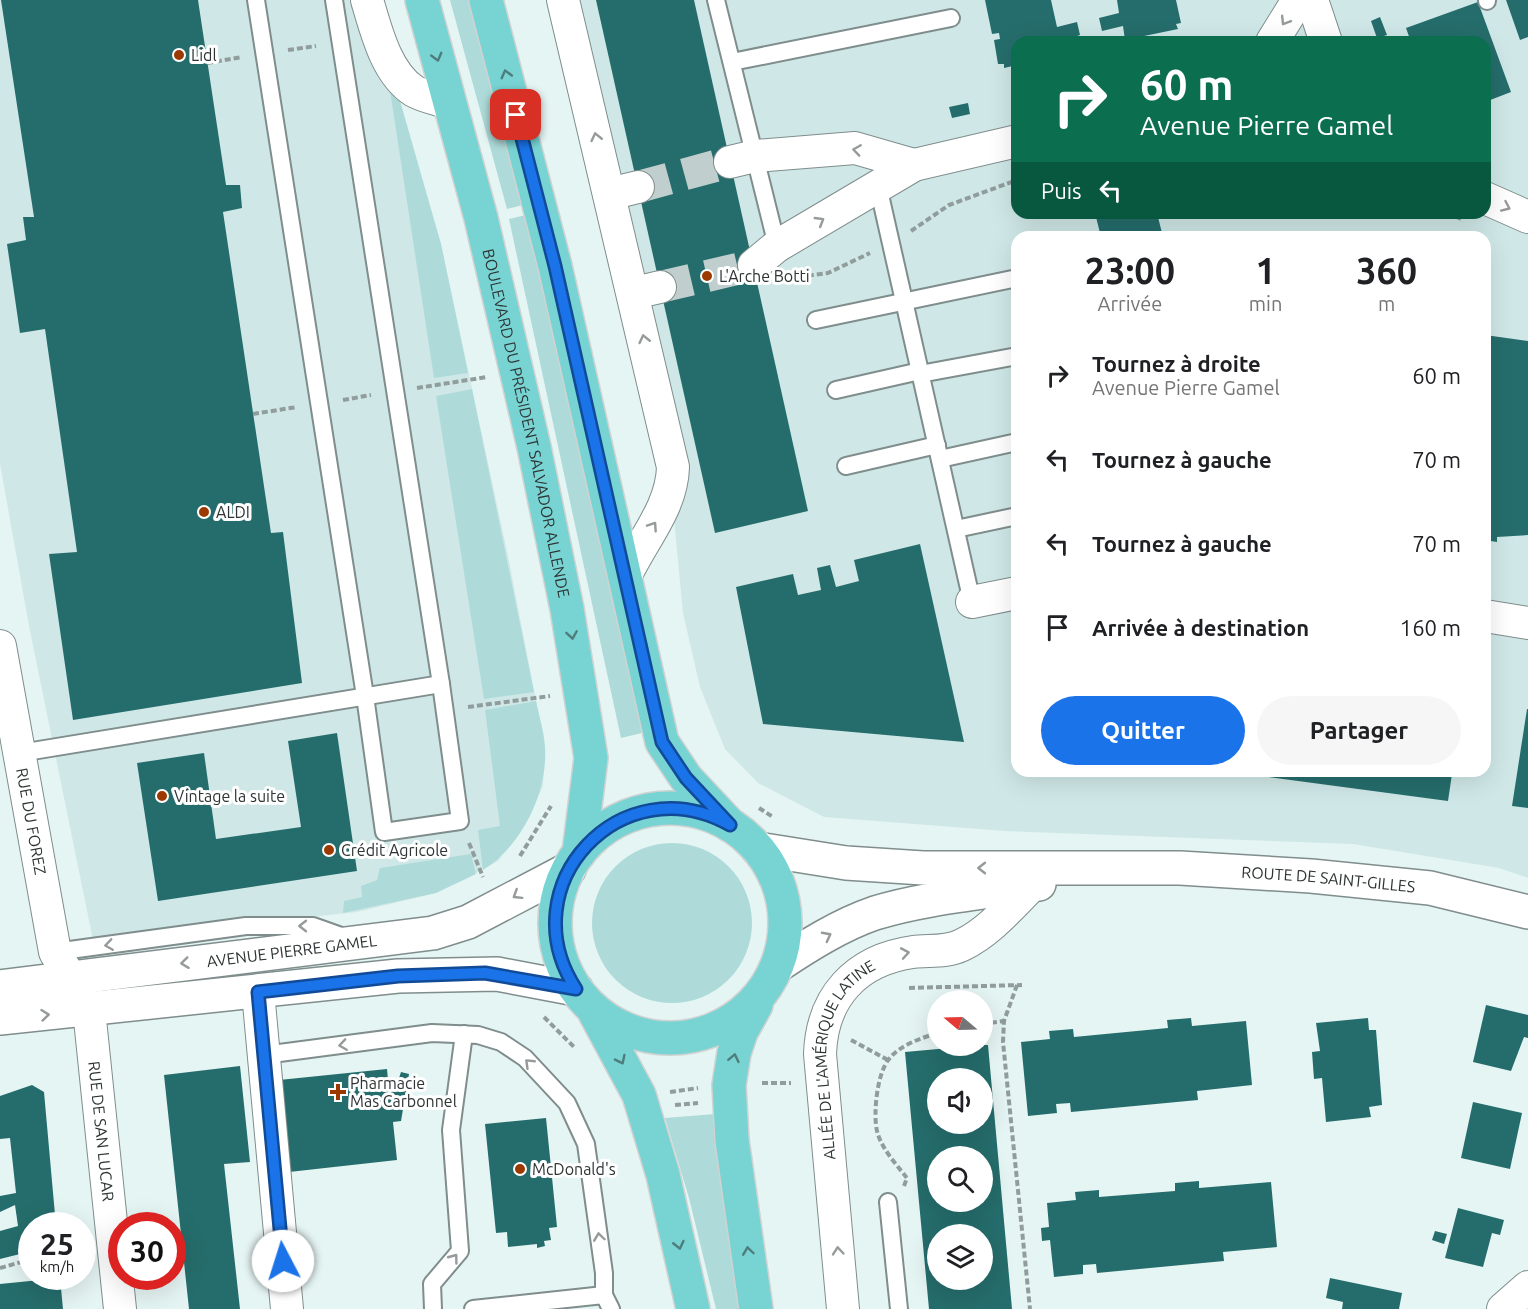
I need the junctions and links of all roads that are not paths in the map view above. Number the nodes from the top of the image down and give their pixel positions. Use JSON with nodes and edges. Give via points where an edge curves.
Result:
{"nodes":[{"id":1,"x":256,"y":0,"type":"edge"},
{"id":2,"x":334,"y":0,"type":"edge"},
{"id":3,"x":367,"y":0,"type":"edge"},
{"id":4,"x":422,"y":0,"type":"edge"},
{"id":5,"x":486,"y":0,"type":"edge"},
{"id":6,"x":563,"y":0,"type":"edge"},
{"id":7,"x":716,"y":0,"type":"edge"},
{"id":8,"x":1298,"y":0,"type":"edge"},
{"id":9,"x":1312,"y":0,"type":"edge"},
{"id":10,"x":951,"y":18,"type":"dead end"},
{"id":11,"x":1276,"y":36,"type":"edge"},
{"id":12,"x":1324,"y":36,"type":"edge"},
{"id":13,"x":732,"y":62,"type":"junction"},
{"id":14,"x":450,"y":103,"type":"junction"},
{"id":15,"x":1011,"y":142,"type":"edge"},
{"id":16,"x":743,"y":159,"type":"junction"},
{"id":17,"x":914,"y":165,"type":"junction"},
{"id":18,"x":878,"y":186,"type":"junction"},
{"id":19,"x":1491,"y":201,"type":"edge"},
{"id":20,"x":1528,"y":217,"type":"edge"},
{"id":21,"x":765,"y":255,"type":"joint"},
{"id":22,"x":1011,"y":279,"type":"edge"},
{"id":23,"x":904,"y":300,"type":"junction"},
{"id":24,"x":816,"y":320,"type":"dead end"},
{"id":25,"x":1011,"y":357,"type":"edge"},
{"id":26,"x":920,"y":372,"type":"junction"},
{"id":27,"x":836,"y":390,"type":"dead end"},
{"id":28,"x":1011,"y":443,"type":"edge"},
{"id":29,"x":938,"y":452,"type":"junction"},
{"id":30,"x":846,"y":466,"type":"dead end"},
{"id":31,"x":1011,"y":517,"type":"edge"},
{"id":32,"x":956,"y":529,"type":"junction"},
{"id":33,"x":625,"y":577,"type":"junction"},
{"id":34,"x":1011,"y":594,"type":"edge"},
{"id":35,"x":972,"y":602,"type":"joint"},
{"id":36,"x":1491,"y":617,"type":"edge"},
{"id":37,"x":1528,"y":623,"type":"edge"},
{"id":38,"x":0,"y":646,"type":"edge"},
{"id":39,"x":441,"y":684,"type":"junction"},
{"id":40,"x":365,"y":696,"type":"junction"},
{"id":41,"x":20,"y":753,"type":"junction"},
{"id":42,"x":730,"y":825,"type":"junction"},
{"id":43,"x":758,"y":849,"type":"junction"},
{"id":44,"x":574,"y":861,"type":"junction"},
{"id":45,"x":1124,"y":869,"type":"junction"},
{"id":46,"x":1032,"y":885,"type":"junction"},
{"id":47,"x":1528,"y":912,"type":"edge"},
{"id":48,"x":770,"y":978,"type":"junction"},
{"id":49,"x":73,"y":982,"type":"junction"},
{"id":50,"x":0,"y":987,"type":"edge"},
{"id":51,"x":258,"y":992,"type":"junction"},
{"id":52,"x":584,"y":999,"type":"junction"},
{"id":53,"x":0,"y":1018,"type":"edge"},
{"id":54,"x":464,"y":1034,"type":"junction"},
{"id":55,"x":264,"y":1055,"type":"junction"},
{"id":56,"x":888,"y":1202,"type":"road end"},
{"id":57,"x":1528,"y":1287,"type":"edge"},
{"id":58,"x":607,"y":1302,"type":"edge"},
{"id":59,"x":120,"y":1309,"type":"edge"},
{"id":60,"x":287,"y":1309,"type":"edge"},
{"id":61,"x":433,"y":1309,"type":"edge"},
{"id":62,"x":473,"y":1309,"type":"edge"},
{"id":63,"x":693,"y":1309,"type":"edge"},
{"id":64,"x":756,"y":1309,"type":"edge"},
{"id":65,"x":843,"y":1309,"type":"edge"},
{"id":66,"x":899,"y":1309,"type":"edge"},
{"id":67,"x":1503,"y":1309,"type":"edge"}],
"edges":[{"from":1,"to":40,"type":"lane"},
{"from":2,"to":39,"type":"lane"},
{"from":3,"to":14,"type":"street","via":[[397,73],[413,90]]},
{"from":4,"to":14,"type":"main road","name":"BOULEVARD DU PRÉSIDENT SALVADOR ALLENDE","one_way":true},
{"from":33,"to":5,"type":"main road","one_way":true,"via":[[555,266]]},
{"from":33,"to":6,"type":"street","one_way":true,"via":[[672,488],[673,467],[647,290],[624,190]]},
{"from":7,"to":13,"type":"lane"},
{"from":8,"to":11,"type":"street","one_way":true},
{"from":9,"to":12,"type":"street"},
{"from":10,"to":13,"type":"lane"},
{"from":13,"to":16,"type":"lane"},
{"from":14,"to":44,"type":"main road","name":"BOULEVARD DU PRÉSIDENT SALVADOR ALLENDE","one_way":true,"via":[[521,389],[567,609],[591,758]]},
{"from":15,"to":17,"type":"street"},
{"from":17,"to":16,"type":"street","one_way":true,"via":[[855,148]]},
{"from":16,"to":21,"type":"lane"},
{"from":17,"to":18,"type":"street"},
{"from":21,"to":18,"type":"street","one_way":true},
{"from":18,"to":23,"type":"lane"},
{"from":19,"to":20,"type":"street","one_way":true},
{"from":22,"to":23,"type":"lane"},
{"from":23,"to":24,"type":"lane"},
{"from":23,"to":26,"type":"lane"},
{"from":25,"to":26,"type":"lane"},
{"from":26,"to":27,"type":"lane"},
{"from":26,"to":29,"type":"lane"},
{"from":28,"to":29,"type":"lane"},
{"from":29,"to":30,"type":"lane"},
{"from":29,"to":32,"type":"lane"},
{"from":31,"to":32,"type":"lane"},
{"from":32,"to":35,"type":"lane"},
{"from":33,"to":42,"type":"main road","via":[[662,742],[686,778]]},
{"from":34,"to":35,"type":"street"},
{"from":36,"to":37,"type":"street"},
{"from":38,"to":41,"type":"street","name":"RUE DU FOREZ"},
{"from":39,"to":40,"type":"lane"},
{"from":39,"to":40,"type":"lane","via":[[459,821],[384,832]]},
{"from":40,"to":41,"type":"lane"},
{"from":41,"to":49,"type":"street","name":"RUE DU FOREZ"},
{"from":42,"to":43,"type":"main road"},
{"from":42,"to":44,"type":"main road","via":[[697,811],[656,809],[616,822],[600,832]]},
{"from":45,"to":43,"type":"street","name":"ROUTE DE SAINT-GILLES","one_way":true,"via":[[912,868],[846,863]]},
{"from":43,"to":48,"type":"main road","via":[[778,884],[785,912],[785,933]]},
{"from":44,"to":49,"type":"street","name":"AVENUE PIERRE GAMEL","one_way":true,"via":[[468,922],[433,933]]},
{"from":44,"to":52,"type":"main road","name":"BOULEVARD DU PRÉSIDENT SALVADOR ALLENDE","via":[[563,881],[555,922],[559,955]]},
{"from":45,"to":46,"type":"street","name":"ROUTE DE SAINT-GILLES"},
{"from":45,"to":47,"type":"street","name":"ROUTE DE SAINT-GILLES","via":[[1180,868],[1311,876],[1430,888]]},
{"from":48,"to":46,"type":"street","name":"ROUTE DE SAINT-GILLES","one_way":true,"via":[[809,945],[874,914]]},
{"from":65,"to":46,"type":"street","name":"ALLÉE DE L'AMÉRIQUE LATINE","one_way":true,"via":[[820,1054],[821,1035],[832,1001],[842,986],[891,956],[962,945],[1004,913]]},
{"from":48,"to":52,"type":"main road","via":[[734,1020],[709,1032],[677,1039],[634,1034],[605,1019]]},
{"from":64,"to":48,"type":"main road","one_way":true,"via":[[732,1140],[730,1090],[741,1032]]},
{"from":49,"to":50,"type":"street","name":"AVENUE PIERRE GAMEL"},
{"from":49,"to":51,"type":"street","name":"AVENUE PIERRE GAMEL"},
{"from":53,"to":49,"type":"street","name":"AVENUE PIERRE GAMEL","one_way":true},
{"from":49,"to":59,"type":"street","name":"RUE DE SAN LUCAR"},
{"from":51,"to":52,"type":"street","name":"AVENUE PIERRE GAMEL","via":[[398,976],[485,973]]},
{"from":51,"to":55,"type":"street"},
{"from":52,"to":63,"type":"main road","one_way":true,"via":[[639,1095],[663,1175]]},
{"from":54,"to":55,"type":"lane","one_way":true,"via":[[432,1033]]},
{"from":58,"to":54,"type":"lane","one_way":true,"via":[[586,1144],[567,1103],[525,1058],[501,1042]]},
{"from":61,"to":54,"type":"lane","one_way":true,"via":[[432,1284],[460,1251],[451,1130]]},
{"from":55,"to":60,"type":"street"},
{"from":56,"to":66,"type":"lane"},
{"from":57,"to":67,"type":"street"},
{"from":58,"to":62,"type":"lane"}]}
